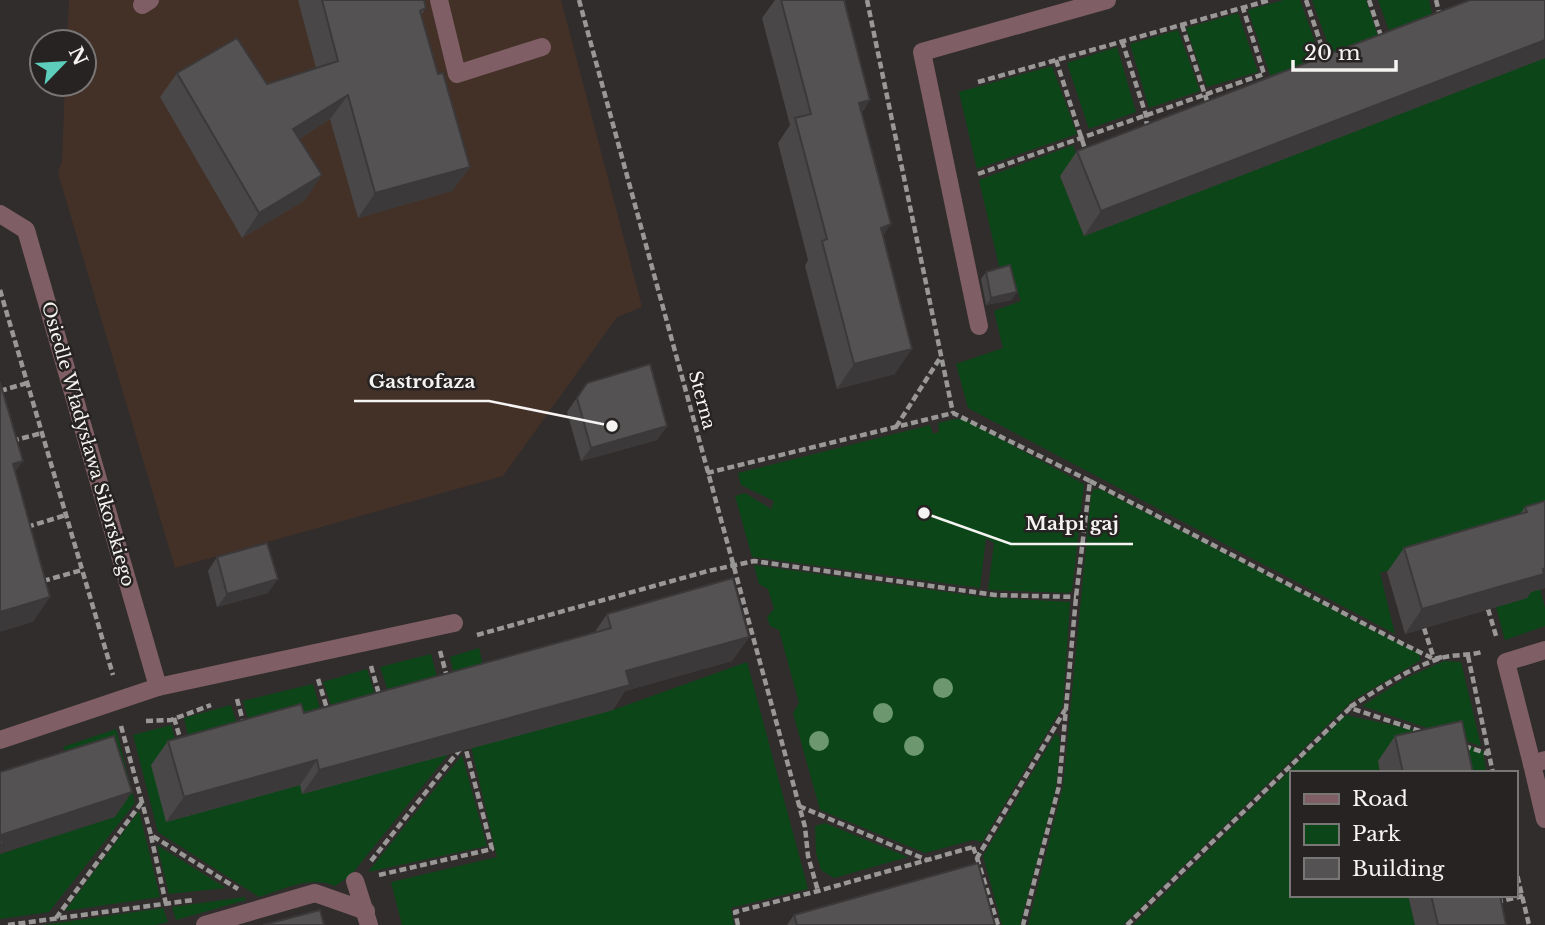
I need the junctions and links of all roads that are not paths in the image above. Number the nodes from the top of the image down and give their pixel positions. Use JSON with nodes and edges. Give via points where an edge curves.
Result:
{"nodes":[{"id":1,"x":439,"y":0,"type":"edge"},
{"id":2,"x":1107,"y":0,"type":"edge"},
{"id":3,"x":542,"y":47,"type":"dead end"},
{"id":4,"x":0,"y":214,"type":"edge"},
{"id":5,"x":979,"y":326,"type":"dead end"},
{"id":6,"x":454,"y":623,"type":"dead end"},
{"id":7,"x":1545,"y":650,"type":"edge"},
{"id":8,"x":158,"y":687,"type":"junction"},
{"id":9,"x":0,"y":740,"type":"edge"},
{"id":10,"x":1539,"y":762,"type":"edge"},
{"id":11,"x":1545,"y":819,"type":"edge"},
{"id":12,"x":355,"y":881,"type":"road end"},
{"id":13,"x":368,"y":918,"type":"edge"},
{"id":14,"x":205,"y":925,"type":"edge"}],
"edges":[{"from":1,"to":3,"type":"street","via":[[457,74]]},
{"from":2,"to":5,"type":"street","via":[[922,51]]},
{"from":4,"to":8,"type":"street","name":"Osiedle Władysława Sikorskiego","via":[[26,230]]},
{"from":6,"to":8,"type":"street"},
{"from":7,"to":10,"type":"street","via":[[1506,662]]},
{"from":8,"to":9,"type":"street"},
{"from":10,"to":11,"type":"street"},
{"from":12,"to":13,"type":"street"},
{"from":13,"to":14,"type":"street","via":[[315,893]]}]}
